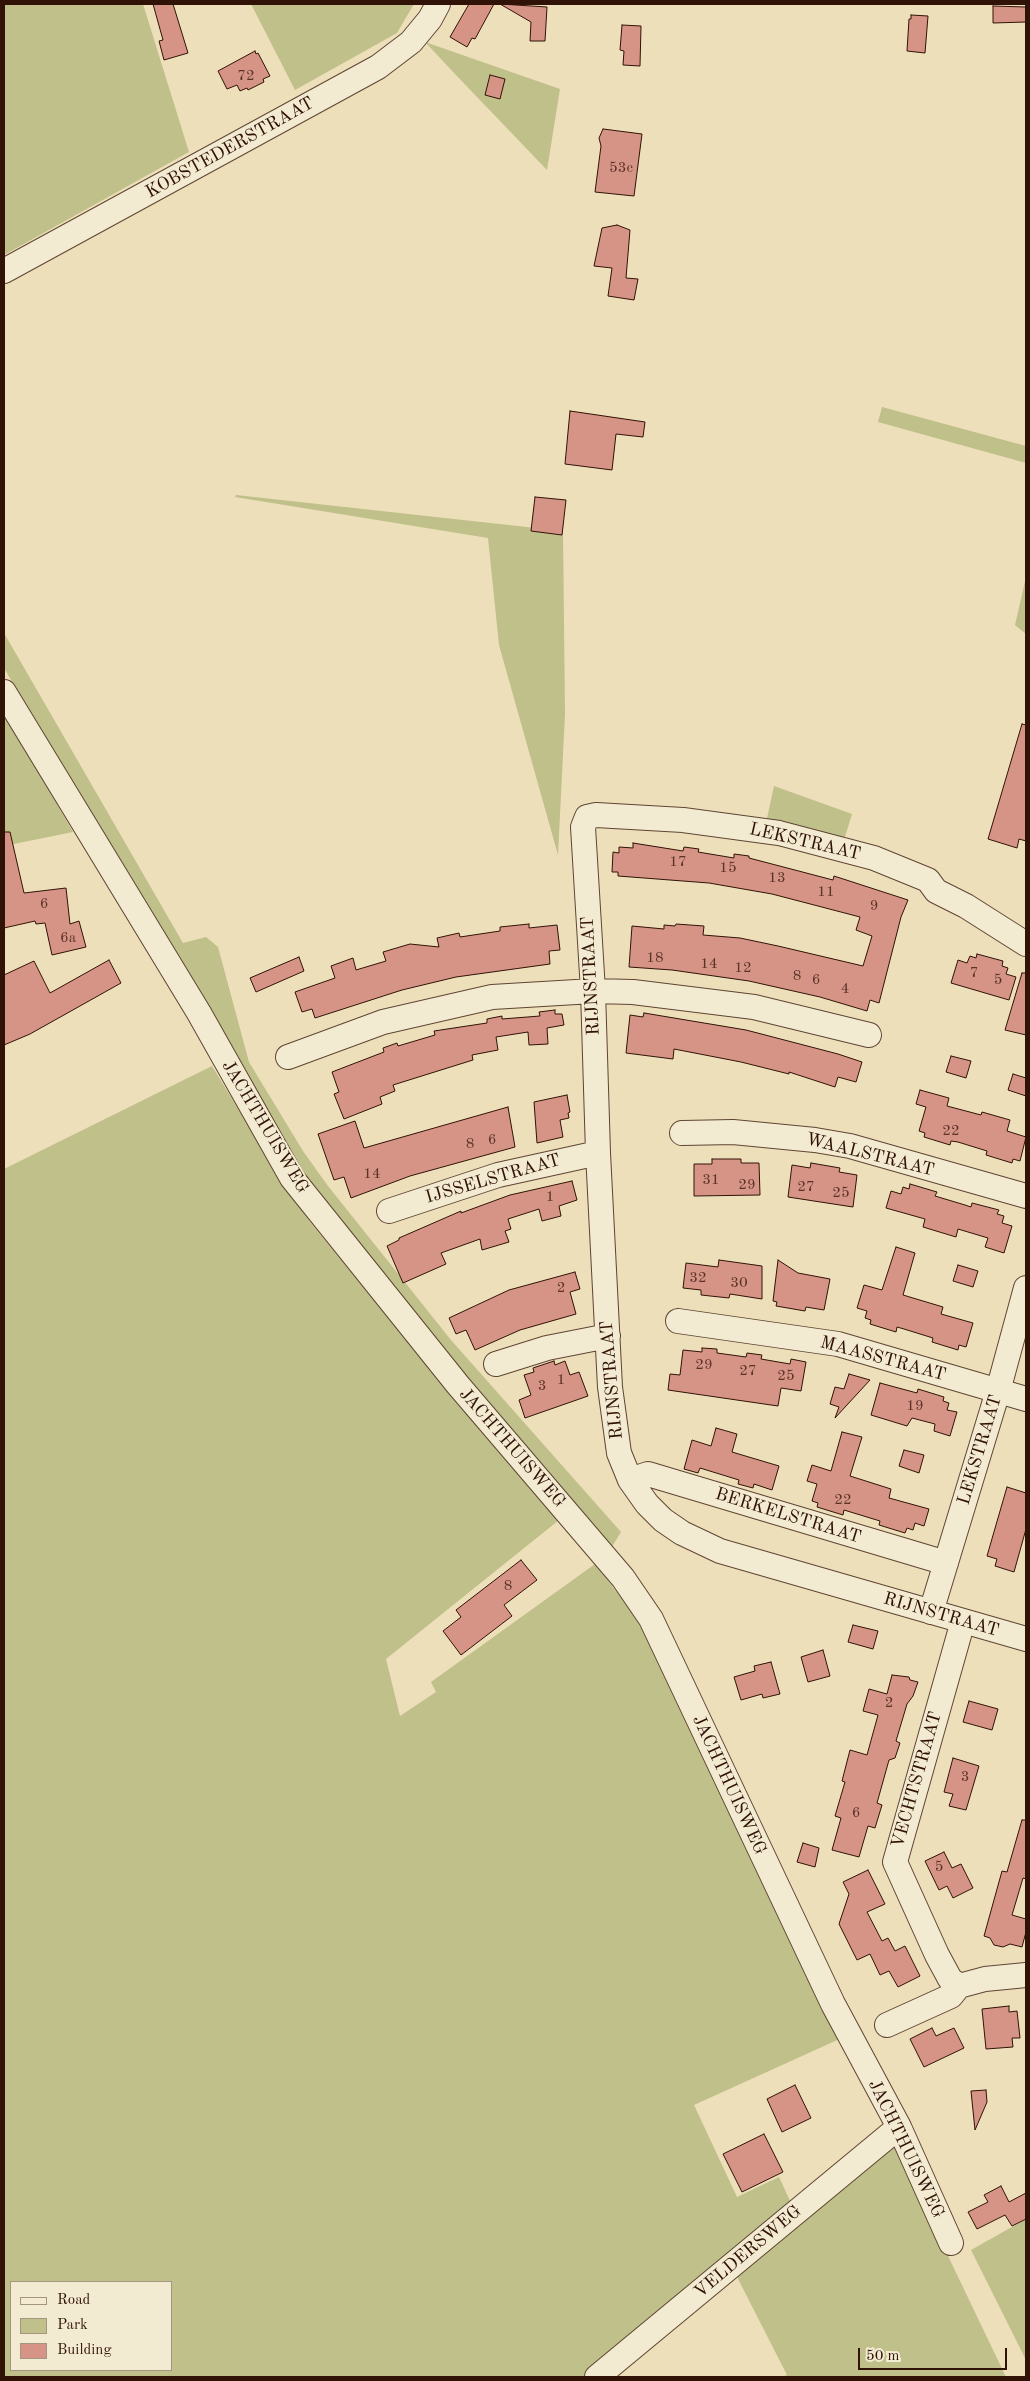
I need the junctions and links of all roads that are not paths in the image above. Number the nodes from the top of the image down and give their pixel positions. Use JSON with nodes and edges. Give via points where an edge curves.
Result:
{"nodes":[{"id":1,"x":438,"y":4,"type":"edge"},
{"id":2,"x":4,"y":271,"type":"edge"},
{"id":3,"x":4,"y":692,"type":"edge"},
{"id":4,"x":584,"y":843,"type":"joint"},
{"id":5,"x":1026,"y":944,"type":"edge"},
{"id":6,"x":593,"y":990,"type":"junction"},
{"id":7,"x":869,"y":1035,"type":"dead end"},
{"id":8,"x":288,"y":1057,"type":"dead end"},
{"id":9,"x":682,"y":1133,"type":"dead end"},
{"id":10,"x":598,"y":1153,"type":"junction"},
{"id":11,"x":1026,"y":1196,"type":"edge"},
{"id":12,"x":389,"y":1211,"type":"dead end"},
{"id":13,"x":1026,"y":1288,"type":"edge"},
{"id":14,"x":678,"y":1321,"type":"dead end"},
{"id":15,"x":608,"y":1336,"type":"junction"},
{"id":16,"x":496,"y":1364,"type":"dead end"},
{"id":17,"x":998,"y":1391,"type":"junction"},
{"id":18,"x":1026,"y":1399,"type":"edge"},
{"id":19,"x":630,"y":1480,"type":"junction"},
{"id":20,"x":946,"y":1563,"type":"junction"},
{"id":21,"x":931,"y":1612,"type":"junction"},
{"id":22,"x":963,"y":1621,"type":"junction"},
{"id":23,"x":1026,"y":1639,"type":"edge"},
{"id":24,"x":1026,"y":1975,"type":"edge"},
{"id":25,"x":958,"y":1986,"type":"junction"},
{"id":26,"x":887,"y":2025,"type":"dead end"},
{"id":27,"x":900,"y":2127,"type":"junction"},
{"id":28,"x":951,"y":2243,"type":"dead end"},
{"id":29,"x":597,"y":2377,"type":"edge"}],
"edges":[{"from":1,"to":2,"type":"street","name":"KOBSTEDERSTRAAT","via":[[411,42],[378,67]]},
{"from":3,"to":27,"type":"street","name":"JACHTHUISWEG","via":[[199,1014],[292,1178],[458,1385],[623,1578],[651,1619],[833,2004]]},
{"from":4,"to":5,"type":"street","name":"LEKSTRAAT","via":[[583,827],[587,817],[596,815],[683,820],[779,833],[874,858],[928,880],[936,890]]},
{"from":4,"to":6,"type":"street","name":"RIJNSTRAAT"},
{"from":6,"to":7,"type":"street","via":[[754,1007]]},
{"from":6,"to":8,"type":"street","via":[[492,997],[384,1022]]},
{"from":6,"to":10,"type":"street","name":"RIJNSTRAAT"},
{"from":9,"to":11,"type":"street","name":"WAALSTRAAT","via":[[733,1132],[815,1140],[875,1153]]},
{"from":10,"to":12,"type":"street","name":"IJSSELSTRAAT","via":[[498,1175]]},
{"from":10,"to":15,"type":"street","name":"RIJNSTRAAT"},
{"from":13,"to":17,"type":"street","name":"LEKSTRAAT"},
{"from":14,"to":17,"type":"street","name":"MAASSTRAAT","via":[[838,1344]]},
{"from":15,"to":16,"type":"street","via":[[547,1348]]},
{"from":15,"to":19,"type":"street","name":"RIJNSTRAAT","via":[[613,1418],[619,1453]]},
{"from":17,"to":18,"type":"street","name":"MAASSTRAAT"},
{"from":17,"to":20,"type":"street","name":"LEKSTRAAT"},
{"from":19,"to":20,"type":"street","name":"BERKELSTRAAT","via":[[648,1474]]},
{"from":19,"to":21,"type":"street","name":"RIJNSTRAAT","via":[[663,1520],[720,1551]]},
{"from":20,"to":21,"type":"street","name":"LEKSTRAAT"},
{"from":21,"to":22,"type":"street","name":"RIJNSTRAAT"},
{"from":22,"to":23,"type":"street","name":"RIJNSTRAAT"},
{"from":22,"to":25,"type":"street","name":"VECHTSTRAAT","via":[[895,1862],[937,1955],[950,1979]]},
{"from":24,"to":25,"type":"street","via":[[985,1978]]},
{"from":25,"to":26,"type":"street","via":[[951,1996]]},
{"from":27,"to":28,"type":"street","name":"JACHTHUISWEG"},
{"from":27,"to":29,"type":"street","name":"VELDERSWEG"}]}
